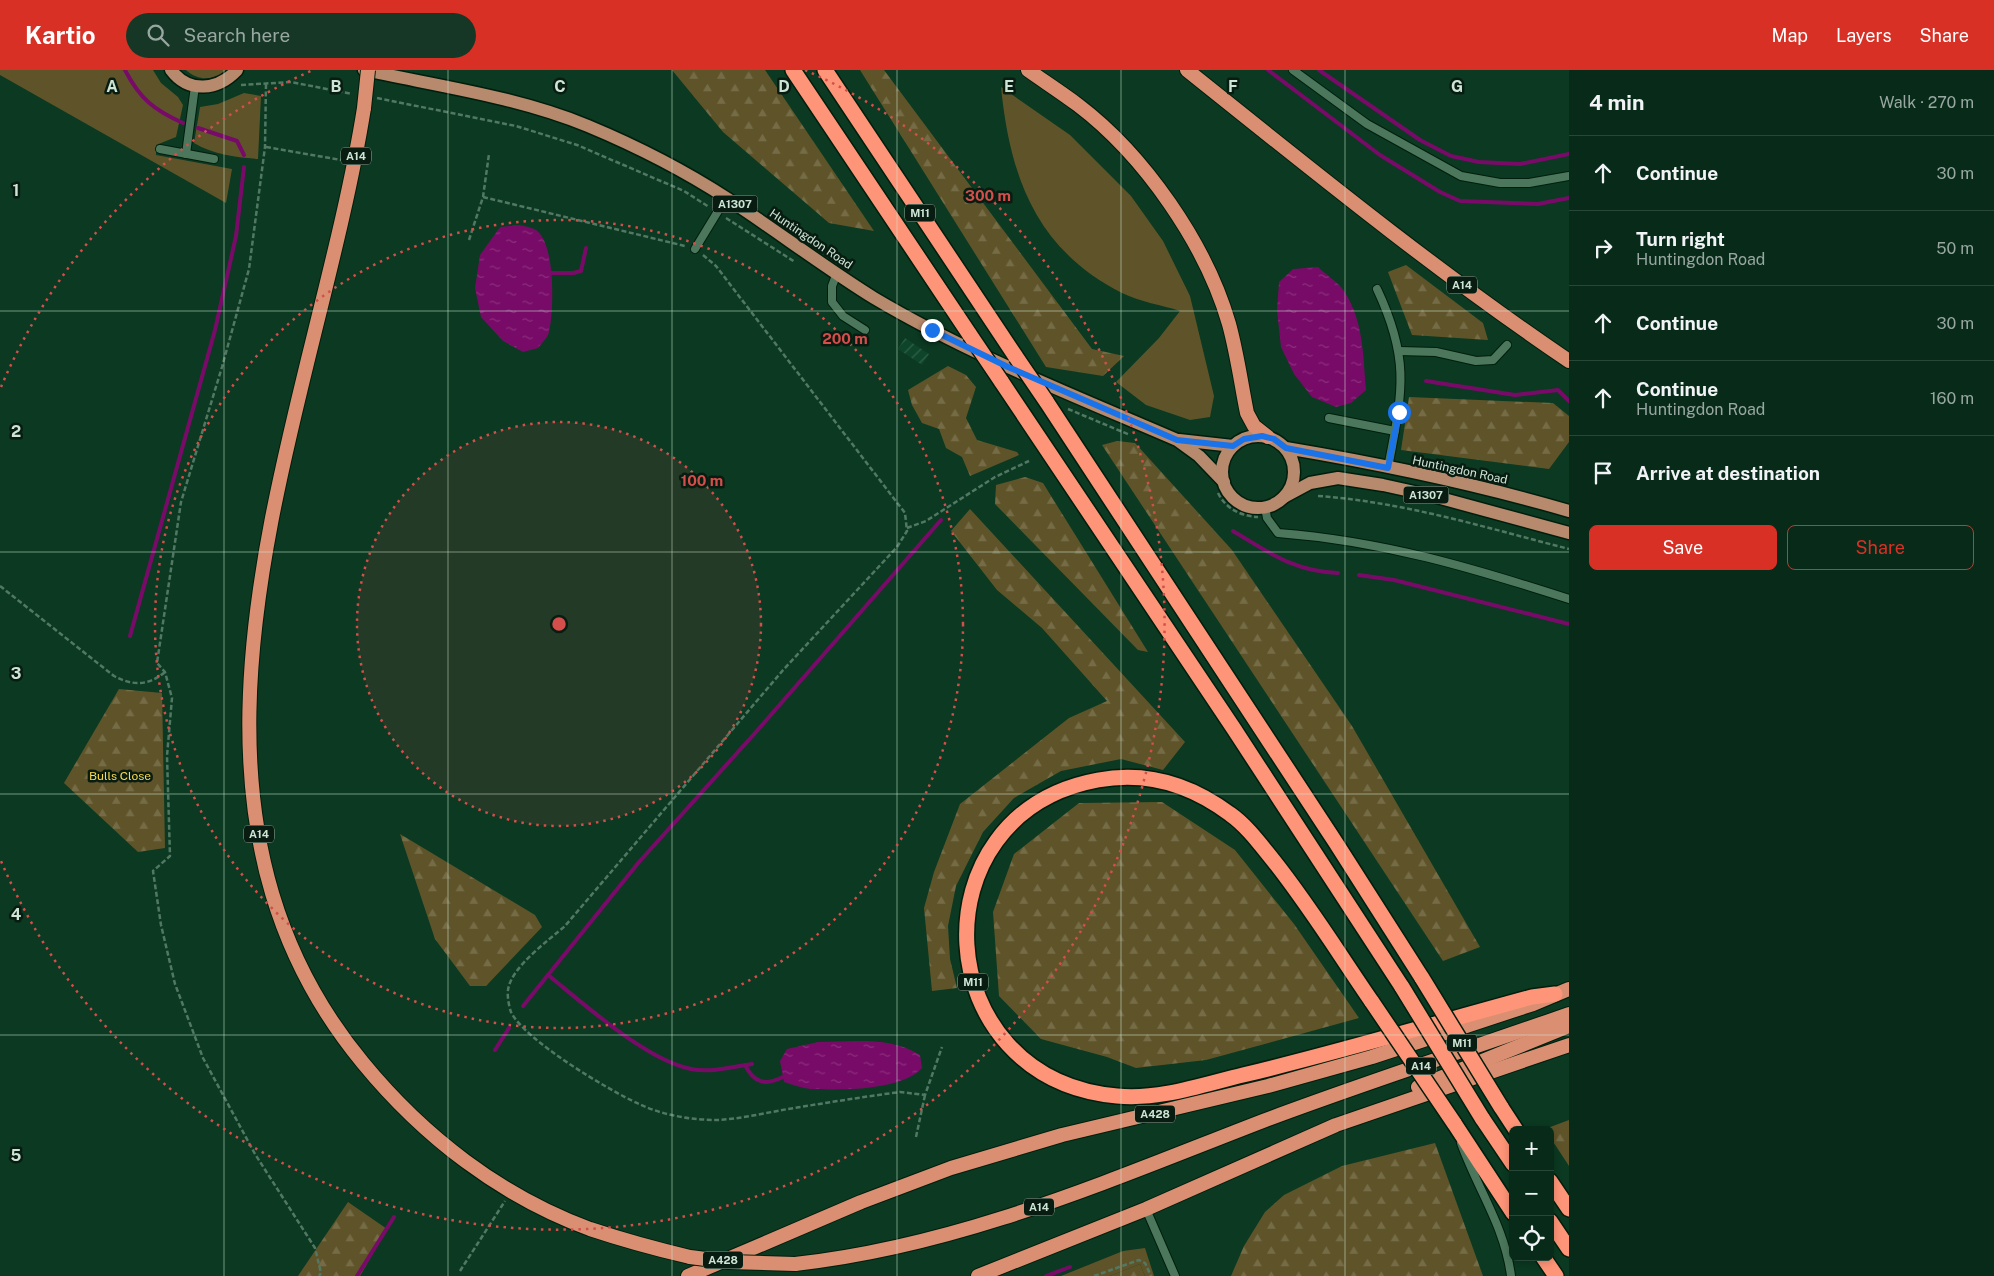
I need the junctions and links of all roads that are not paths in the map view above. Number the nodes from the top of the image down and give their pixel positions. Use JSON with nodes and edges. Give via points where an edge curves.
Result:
{"nodes":[{"id":1,"x":171,"y":70,"type":"edge"},
{"id":2,"x":237,"y":70,"type":"edge"},
{"id":3,"x":366,"y":70,"type":"edge"},
{"id":4,"x":793,"y":70,"type":"edge"},
{"id":5,"x":825,"y":70,"type":"edge"},
{"id":6,"x":1028,"y":70,"type":"edge"},
{"id":7,"x":1187,"y":70,"type":"edge"},
{"id":8,"x":1293,"y":70,"type":"edge"},
{"id":9,"x":195,"y":86,"type":"junction"},
{"id":10,"x":160,"y":149,"type":"dead end"},
{"id":11,"x":186,"y":154,"type":"junction"},
{"id":12,"x":214,"y":159,"type":"dead end"},
{"id":13,"x":1569,"y":176,"type":"edge"},
{"id":14,"x":726,"y":198,"type":"junction"},
{"id":15,"x":695,"y":249,"type":"road end"},
{"id":16,"x":837,"y":273,"type":"junction"},
{"id":17,"x":1377,"y":289,"type":"dead end"},
{"id":18,"x":866,"y":330,"type":"dead end"},
{"id":19,"x":1507,"y":344,"type":"dead end"},
{"id":20,"x":1399,"y":351,"type":"junction"},
{"id":21,"x":1569,"y":361,"type":"edge"},
{"id":22,"x":1329,"y":418,"type":"dead end"},
{"id":23,"x":1395,"y":431,"type":"junction"},
{"id":24,"x":1268,"y":437,"type":"junction"},
{"id":25,"x":1177,"y":440,"type":"junction"},
{"id":26,"x":1233,"y":446,"type":"junction"},
{"id":27,"x":1286,"y":448,"type":"junction"},
{"id":28,"x":1388,"y":468,"type":"junction"},
{"id":29,"x":1220,"y":485,"type":"junction"},
{"id":30,"x":1284,"y":497,"type":"junction"},
{"id":31,"x":1569,"y":511,"type":"edge"},
{"id":32,"x":1266,"y":512,"type":"junction"},
{"id":33,"x":1569,"y":533,"type":"edge"},
{"id":34,"x":1569,"y":599,"type":"edge"},
{"id":35,"x":1562,"y":991,"type":"edge"},
{"id":36,"x":1569,"y":1014,"type":"edge"},
{"id":37,"x":1569,"y":1026,"type":"edge"},
{"id":38,"x":1569,"y":1045,"type":"edge"},
{"id":39,"x":1454,"y":1123,"type":"junction"},
{"id":40,"x":1336,"y":1125,"type":"junction"},
{"id":41,"x":1514,"y":1126,"type":"edge"},
{"id":42,"x":1509,"y":1158,"type":"edge"},
{"id":43,"x":1554,"y":1187,"type":"edge"},
{"id":44,"x":1509,"y":1207,"type":"edge"},
{"id":45,"x":1146,"y":1209,"type":"junction"},
{"id":46,"x":1569,"y":1209,"type":"edge"},
{"id":47,"x":1554,"y":1227,"type":"edge"},
{"id":48,"x":1569,"y":1249,"type":"edge"},
{"id":49,"x":1546,"y":1261,"type":"edge"},
{"id":50,"x":688,"y":1276,"type":"edge"},
{"id":51,"x":978,"y":1276,"type":"edge"},
{"id":52,"x":1175,"y":1276,"type":"edge"},
{"id":53,"x":1511,"y":1276,"type":"edge"},
{"id":54,"x":1556,"y":1276,"type":"edge"}],
"edges":[{"from":1,"to":9,"type":"main road","via":[[184,82]]},
{"from":2,"to":9,"type":"main road","via":[[218,85]]},
{"from":3,"to":14,"type":"main road","name":"Huntingdon Road","number":"A1307","via":[[524,106],[587,126],[649,155]]},
{"from":3,"to":36,"type":"highway","number":"A14","bridge":true,"via":[[366,102],[355,163],[270,523],[256,620],[251,685],[248,739],[252,802],[264,865],[280,918],[328,1015],[387,1093],[427,1132],[470,1166],[512,1192],[586,1227],[690,1257],[795,1264],[866,1256],[1027,1212],[1274,1117]]},
{"from":4,"to":42,"type":"highway","number":"M11","bridge":true,"via":[[1229,721]]},
{"from":5,"to":41,"type":"highway","number":"M11","bridge":true,"via":[[1336,843]]},
{"from":6,"to":24,"type":"highway","via":[[1080,106],[1153,179],[1203,260],[1228,322],[1247,413],[1254,426]]},
{"from":7,"to":21,"type":"highway","number":"A14","via":[[1483,302]]},
{"from":8,"to":13,"type":"lane","via":[[1366,124],[1461,176],[1500,183],[1529,183]]},
{"from":9,"to":11,"type":"lane"},
{"from":10,"to":11,"type":"lane"},
{"from":11,"to":12,"type":"lane"},
{"from":14,"to":15,"type":"lane"},
{"from":14,"to":16,"type":"main road","name":"Huntingdon Road","number":"A1307"},
{"from":16,"to":18,"type":"lane","via":[[832,286],[832,302],[843,316]]},
{"from":16,"to":25,"type":"main road","name":"Huntingdon Road","number":"A1307","via":[[932,330],[1008,367]]},
{"from":17,"to":20,"type":"lane"},
{"from":19,"to":20,"type":"lane","via":[[1493,360],[1476,361],[1436,352]]},
{"from":20,"to":23,"type":"lane","via":[[1402,380]]},
{"from":22,"to":23,"type":"lane"},
{"from":23,"to":28,"type":"lane"},
{"from":24,"to":26,"type":"main road","via":[[1250,437]]},
{"from":24,"to":27,"type":"main road"},
{"from":25,"to":26,"type":"main road","name":"Huntingdon Road","number":"A1307"},
{"from":25,"to":29,"type":"main road","name":"Huntingdon Road","number":"A1307","via":[[1199,456]]},
{"from":26,"to":29,"type":"main road","via":[[1223,464]]},
{"from":27,"to":28,"type":"main road","name":"Huntingdon Road","number":"A1307"},
{"from":27,"to":30,"type":"main road","via":[[1294,471]]},
{"from":28,"to":31,"type":"main road","name":"Huntingdon Road","number":"A1307","via":[[1522,497]]},
{"from":29,"to":32,"type":"main road","via":[[1239,502]]},
{"from":30,"to":32,"type":"main road"},
{"from":30,"to":33,"type":"main road","number":"A1307","via":[[1310,483],[1338,478],[1433,496]]},
{"from":32,"to":34,"type":"lane","via":[[1278,533],[1370,544],[1469,566]]},
{"from":35,"to":39,"type":"highway","number":"M11","bridge":true,"via":[[1532,997],[1300,1062],[1166,1094],[1142,1097],[1102,1094],[1064,1083],[1030,1066],[994,1028],[979,1000],[967,955],[968,908],[976,878],[1001,836],[1025,812],[1066,788],[1117,777],[1151,778],[1168,782],[1214,804],[1232,815],[1252,834],[1293,885],[1372,1002]]},
{"from":35,"to":50,"type":"highway","number":"A428","via":[[1533,1004],[1372,1057],[1268,1086],[1062,1135],[951,1168],[861,1202]]},
{"from":37,"to":40,"type":"highway","via":[[1363,1110]]},
{"from":38,"to":40,"type":"highway"},
{"from":39,"to":44,"type":"highway","number":"M11"},
{"from":39,"to":53,"type":"lane","via":[[1467,1160],[1497,1223]]},
{"from":40,"to":45,"type":"highway"},
{"from":43,"to":46,"type":"highway"},
{"from":45,"to":51,"type":"highway"},
{"from":45,"to":52,"type":"lane"},
{"from":47,"to":48,"type":"highway"},
{"from":49,"to":54,"type":"highway"}]}
